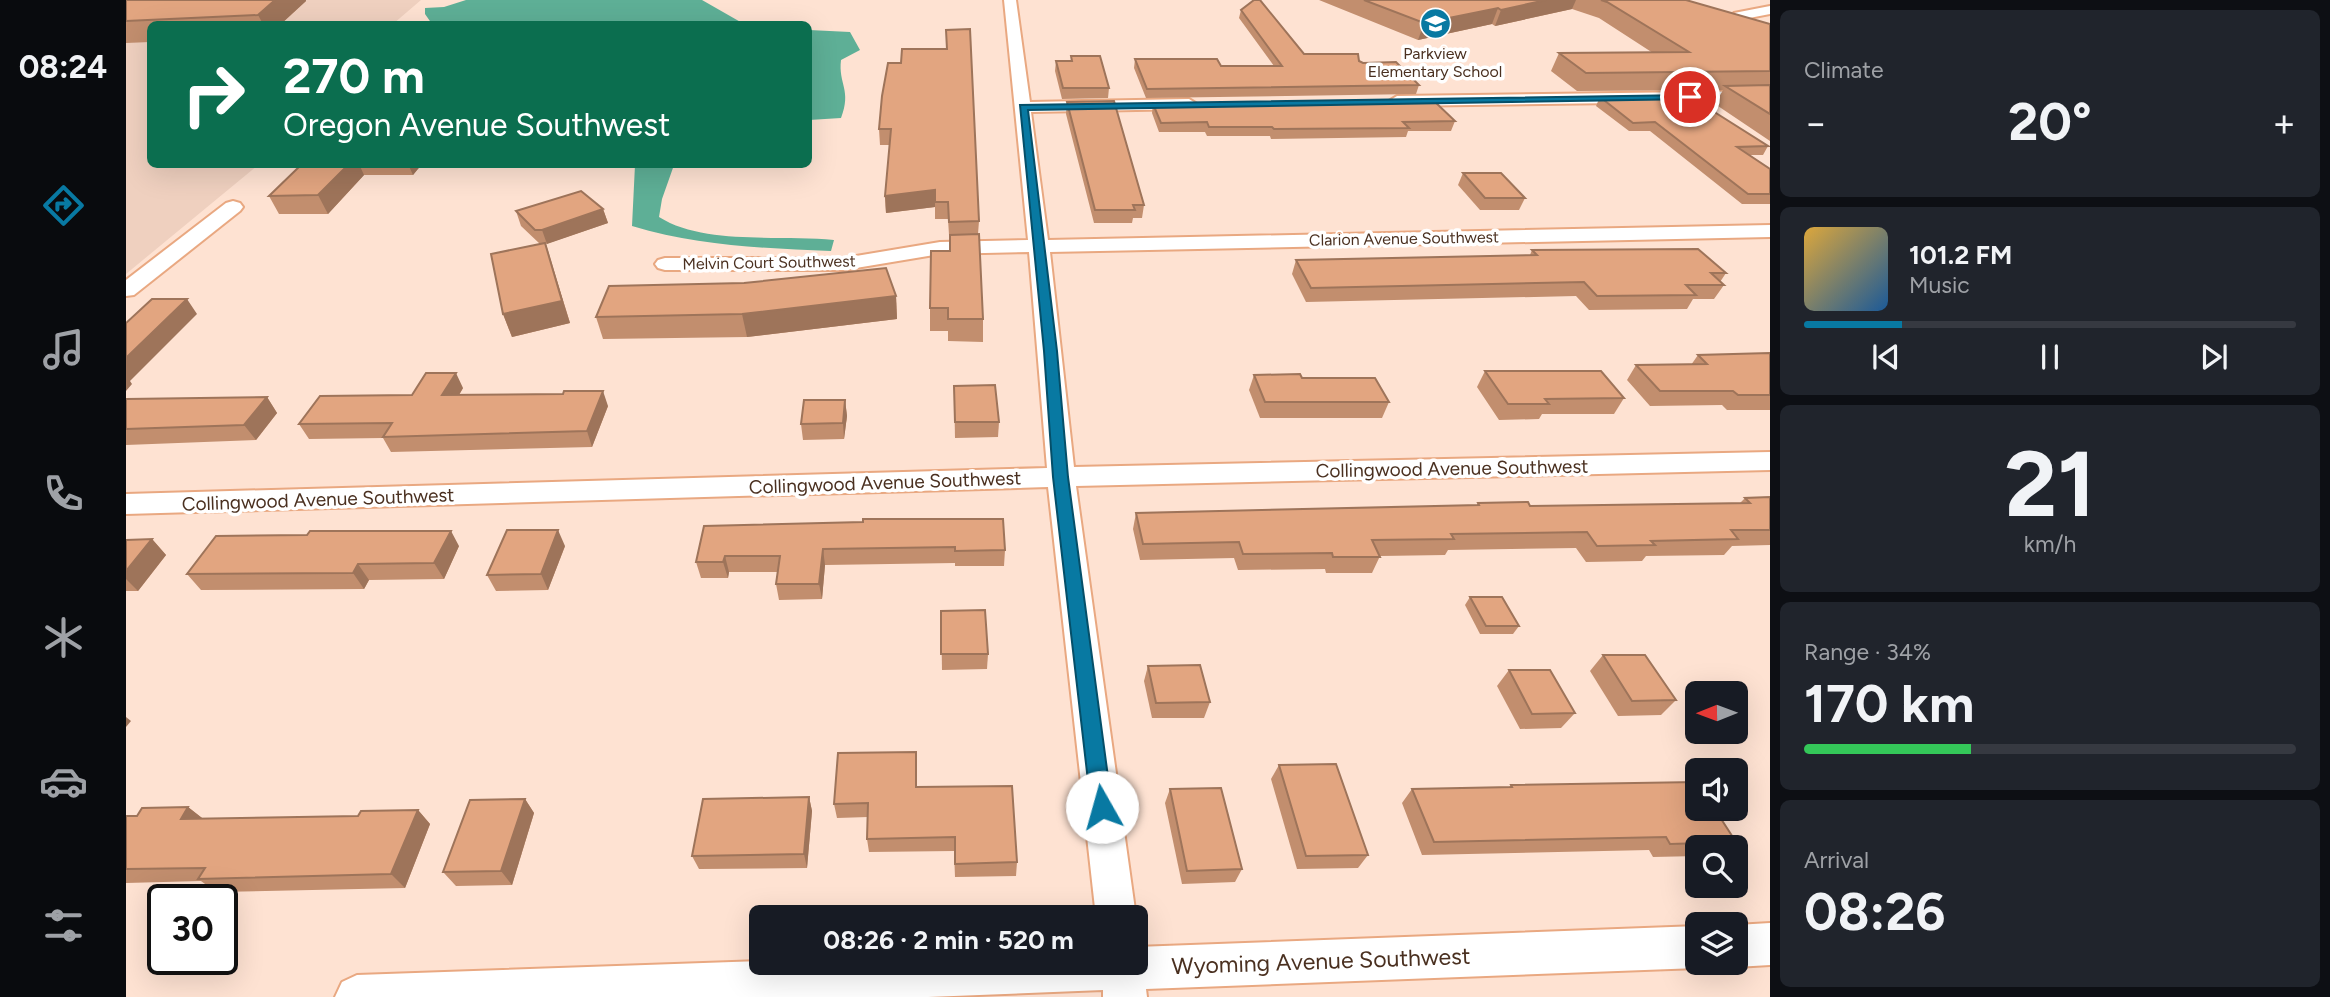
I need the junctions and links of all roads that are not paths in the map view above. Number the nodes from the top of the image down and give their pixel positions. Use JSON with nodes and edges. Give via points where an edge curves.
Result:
{"nodes":[{"id":1,"x":1010,"y":0,"type":"edge"},
{"id":2,"x":1770,"y":10,"type":"edge"},
{"id":3,"x":1770,"y":26,"type":"edge"},
{"id":4,"x":1770,"y":96,"type":"edge"},
{"id":5,"x":1690,"y":97,"type":"junction"},
{"id":6,"x":1377,"y":101,"type":"edge"},
{"id":7,"x":1200,"y":104,"type":"edge"},
{"id":8,"x":1023,"y":107,"type":"junction"},
{"id":9,"x":1713,"y":113,"type":"edge"},
{"id":10,"x":233,"y":207,"type":"dead end"},
{"id":11,"x":1770,"y":231,"type":"edge"},
{"id":12,"x":1039,"y":246,"type":"junction"},
{"id":13,"x":665,"y":264,"type":"dead end"},
{"id":14,"x":126,"y":290,"type":"edge"},
{"id":15,"x":1770,"y":461,"type":"edge"},
{"id":16,"x":1061,"y":477,"type":"junction"},
{"id":17,"x":126,"y":504,"type":"edge"},
{"id":18,"x":1114,"y":905,"type":"edge"},
{"id":19,"x":1770,"y":944,"type":"edge"},
{"id":20,"x":1748,"y":945,"type":"edge"},
{"id":21,"x":1685,"y":948,"type":"edge"},
{"id":22,"x":1123,"y":976,"type":"edge"},
{"id":23,"x":357,"y":997,"type":"edge"}],
"edges":[{"from":1,"to":8,"type":"street"},
{"from":2,"to":3,"type":"street","via":[[1733,15]]},
{"from":4,"to":5,"type":"street"},
{"from":5,"to":6,"type":"street"},
{"from":5,"to":9,"type":"street"},
{"from":7,"to":8,"type":"street"},
{"from":8,"to":12,"type":"street"},
{"from":10,"to":14,"type":"street"},
{"from":11,"to":12,"type":"street","name":"Clarion Avenue Southwest"},
{"from":12,"to":13,"type":"street","name":"Melvin Court Southwest","via":[[940,248],[844,264]]},
{"from":12,"to":16,"type":"street"},
{"from":15,"to":16,"type":"street","name":"Collingwood Avenue Southwest"},
{"from":16,"to":17,"type":"street","name":"Collingwood Avenue Southwest"},
{"from":16,"to":18,"type":"street"},
{"from":19,"to":20,"type":"street"},
{"from":21,"to":22,"type":"street","name":"Wyoming Avenue Southwest"},
{"from":22,"to":23,"type":"street","name":"Wyoming Avenue Southwest"}]}
